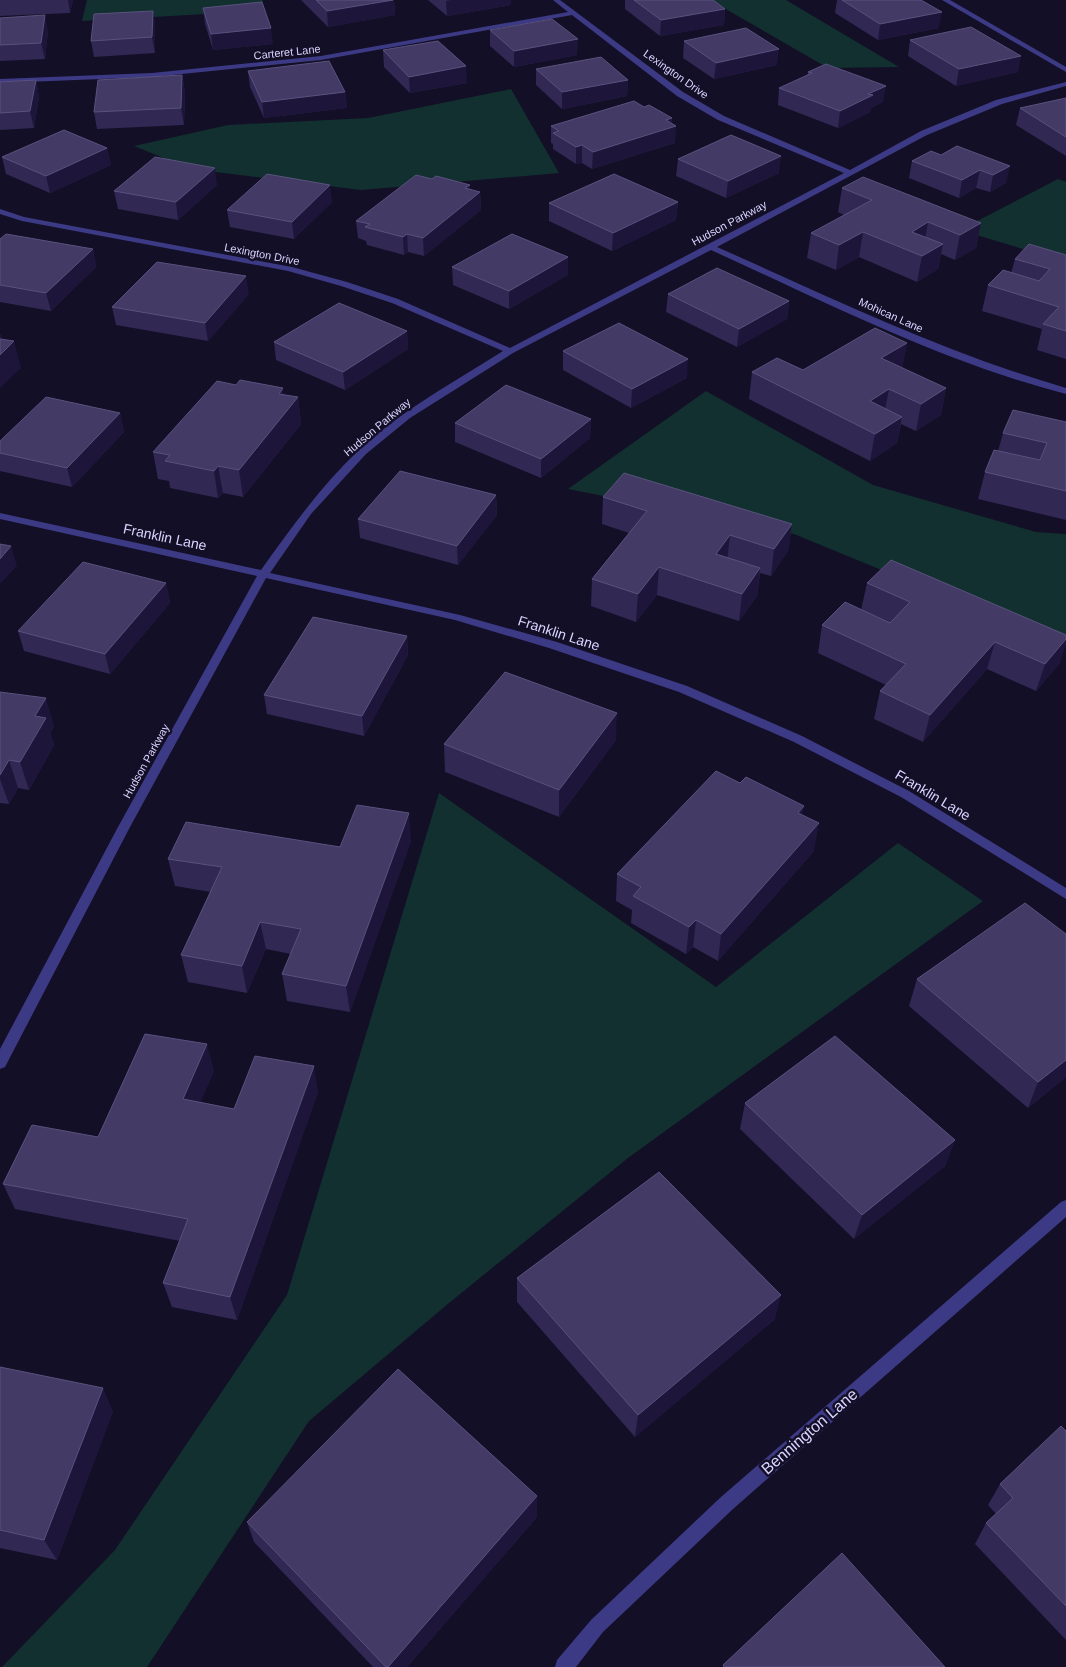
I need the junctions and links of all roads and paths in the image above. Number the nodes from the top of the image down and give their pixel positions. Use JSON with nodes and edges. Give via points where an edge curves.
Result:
{"nodes":[{"id":1,"x":556,"y":0,"type":"edge"},
{"id":2,"x":945,"y":0,"type":"edge"},
{"id":3,"x":573,"y":13,"type":"junction"},
{"id":4,"x":1066,"y":70,"type":"edge"},
{"id":5,"x":0,"y":81,"type":"edge"},
{"id":6,"x":1066,"y":84,"type":"edge"},
{"id":7,"x":849,"y":172,"type":"junction"},
{"id":8,"x":0,"y":211,"type":"edge"},
{"id":9,"x":711,"y":247,"type":"junction"},
{"id":10,"x":510,"y":351,"type":"junction"},
{"id":11,"x":1066,"y":391,"type":"edge"},
{"id":12,"x":0,"y":516,"type":"edge"},
{"id":13,"x":263,"y":574,"type":"junction"},
{"id":14,"x":1066,"y":894,"type":"edge"},
{"id":15,"x":0,"y":1063,"type":"edge"},
{"id":16,"x":1066,"y":1207,"type":"edge"},
{"id":17,"x":564,"y":1667,"type":"edge"}],
"edges":[{"from":1,"to":3,"type":"street","name":"Lexington Drive"},
{"from":2,"to":4,"type":"street"},
{"from":3,"to":5,"type":"street","name":"Carteret Lane","via":[[274,64],[152,75]]},
{"from":3,"to":7,"type":"street","name":"Lexington Drive","via":[[680,94],[721,118]]},
{"from":6,"to":7,"type":"street","name":"Hudson Parkway","via":[[991,105],[924,132]]},
{"from":7,"to":9,"type":"street","name":"Hudson Parkway"},
{"from":8,"to":10,"type":"street","name":"Lexington Drive","via":[[22,219],[289,269],[344,284]]},
{"from":9,"to":10,"type":"street","name":"Hudson Parkway"},
{"from":9,"to":11,"type":"street","name":"Mohican Lane","via":[[923,342]]},
{"from":10,"to":13,"type":"street","name":"Hudson Parkway","via":[[407,416],[363,452],[307,512]]},
{"from":12,"to":13,"type":"street","name":"Franklin Lane"},
{"from":13,"to":14,"type":"street","name":"Franklin Lane","via":[[456,616],[683,689],[798,739],[905,794]]},
{"from":13,"to":15,"type":"street","name":"Hudson Parkway"},
{"from":16,"to":17,"type":"street","name":"Bennington Lane","via":[[727,1503],[597,1626]]}]}
